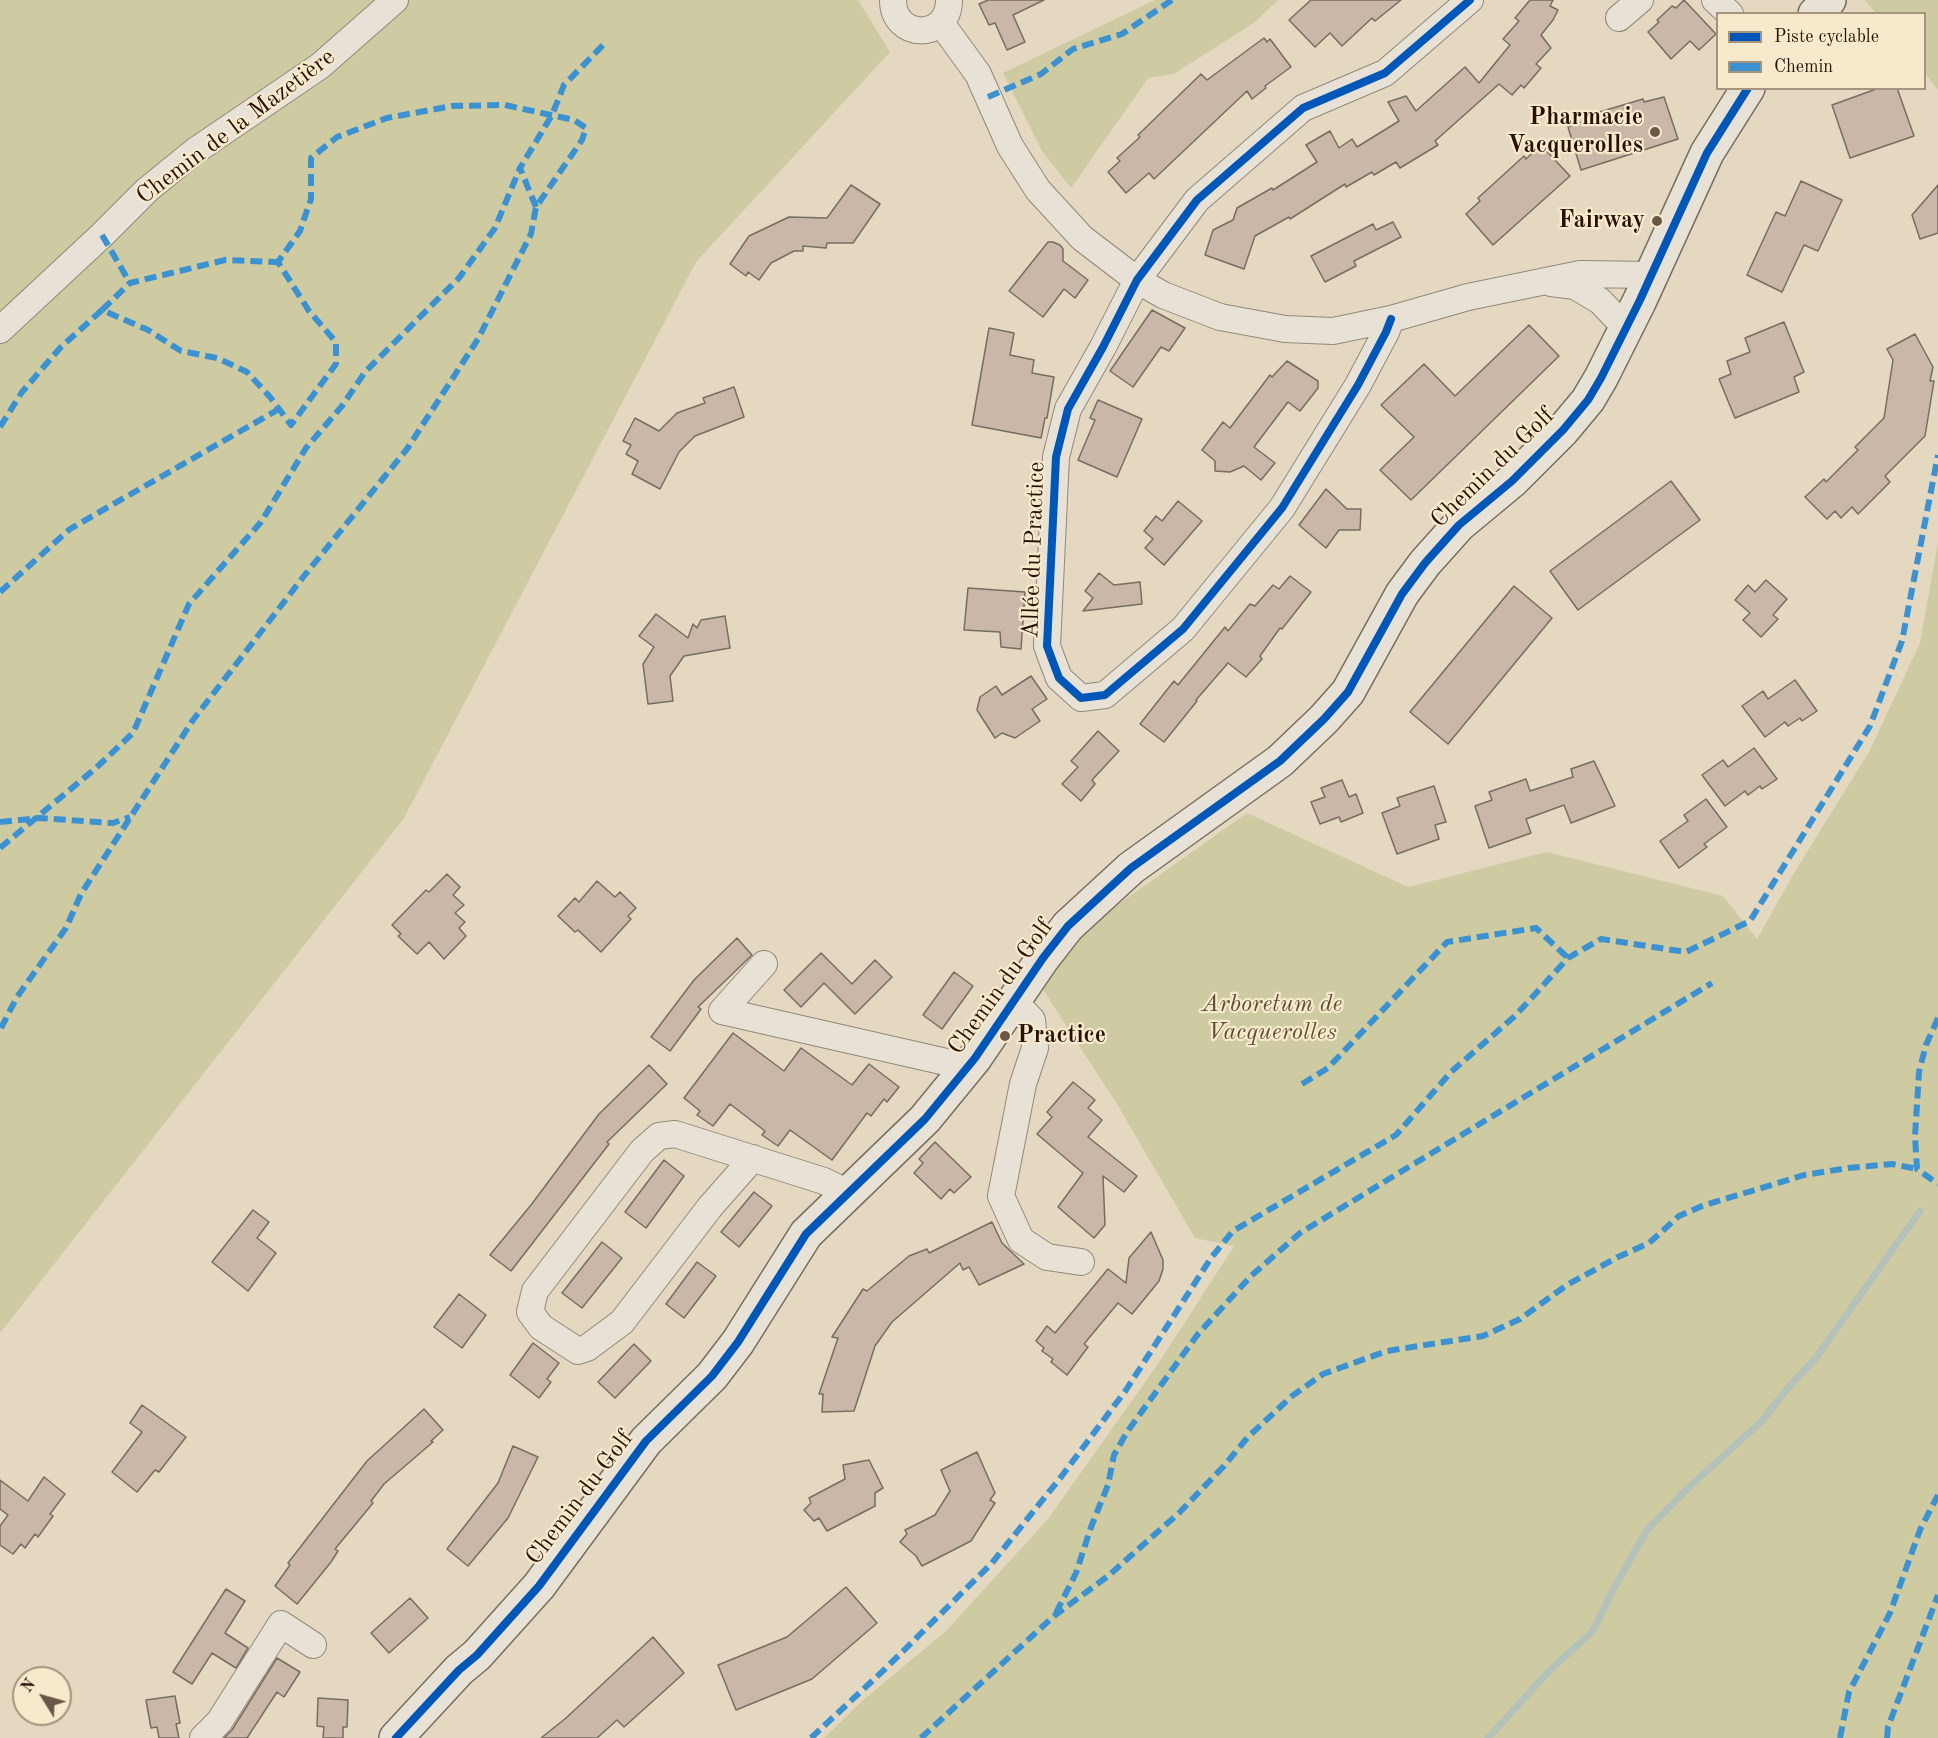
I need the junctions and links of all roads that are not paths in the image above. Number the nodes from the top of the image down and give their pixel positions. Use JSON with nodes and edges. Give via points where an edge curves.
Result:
{"nodes":[{"id":1,"x":395,"y":0,"type":"edge"},
{"id":2,"x":893,"y":0,"type":"edge"},
{"id":3,"x":1470,"y":0,"type":"edge"},
{"id":4,"x":1640,"y":0,"type":"edge"},
{"id":5,"x":1715,"y":0,"type":"edge"},
{"id":6,"x":1829,"y":0,"type":"edge"},
{"id":7,"x":945,"y":11,"type":"edge"},
{"id":8,"x":1728,"y":12,"type":"edge"},
{"id":9,"x":1817,"y":12,"type":"edge"},
{"id":10,"x":1619,"y":18,"type":"dead end"},
{"id":11,"x":1747,"y":90,"type":"edge"},
{"id":12,"x":1611,"y":273,"type":"junction"},
{"id":13,"x":1651,"y":275,"type":"junction"},
{"id":14,"x":1137,"y":280,"type":"junction"},
{"id":15,"x":1545,"y":282,"type":"junction"},
{"id":16,"x":1600,"y":301,"type":"junction"},
{"id":17,"x":1391,"y":319,"type":"junction"},
{"id":18,"x":1626,"y":328,"type":"junction"},
{"id":19,"x":0,"y":330,"type":"edge"},
{"id":20,"x":764,"y":964,"type":"dead end"},
{"id":21,"x":1013,"y":1000,"type":"junction"},
{"id":22,"x":968,"y":1067,"type":"junction"},
{"id":23,"x":753,"y":1158,"type":"junction"},
{"id":24,"x":848,"y":1193,"type":"junction"},
{"id":25,"x":1081,"y":1262,"type":"dead end"},
{"id":26,"x":313,"y":1645,"type":"dead end"},
{"id":27,"x":203,"y":1738,"type":"edge"},
{"id":28,"x":396,"y":1738,"type":"edge"}],
"edges":[{"from":1,"to":19,"type":"street","name":"Chemin de la Mazetière","via":[[320,66],[195,151],[147,190]]},
{"from":2,"to":7,"type":"street","via":[[899,20],[924,31],[933,28]]},
{"from":3,"to":14,"type":"street","name":"Allée du Practice","via":[[1385,72],[1303,108],[1197,200]]},
{"from":4,"to":10,"type":"street"},
{"from":5,"to":8,"type":"street"},
{"from":6,"to":9,"type":"street"},
{"from":7,"to":14,"type":"street","via":[[1010,146],[1038,190],[1082,238]]},
{"from":11,"to":13,"type":"street","name":"Chemin du Golf","via":[[1707,153]]},
{"from":12,"to":13,"type":"street"},
{"from":12,"to":15,"type":"street","via":[[1580,274]]},
{"from":12,"to":16,"type":"street"},
{"from":13,"to":18,"type":"street","name":"Chemin du Golf"},
{"from":14,"to":17,"type":"street","via":[[1163,295],[1220,317],[1285,329],[1334,331]]},
{"from":14,"to":17,"type":"street","name":"Allée du Practice","via":[[1068,409],[1056,457],[1047,646],[1059,678],[1081,698],[1105,695],[1183,629],[1282,508],[1358,385]]},
{"from":15,"to":16,"type":"street","via":[[1575,286]]},
{"from":15,"to":17,"type":"street","via":[[1468,297]]},
{"from":16,"to":18,"type":"street"},
{"from":18,"to":21,"type":"street","name":"Chemin du Golf","via":[[1588,400],[1563,430],[1512,481],[1459,525],[1425,563],[1402,594],[1348,692],[1324,719],[1280,761],[1131,868],[1083,911]]},
{"from":20,"to":22,"type":"street","via":[[722,1011]]},
{"from":21,"to":22,"type":"street","name":"Chemin du Golf"},
{"from":21,"to":25,"type":"street","via":[[1032,1020],[1035,1048],[1023,1084],[1001,1196],[1021,1240],[1047,1257]]},
{"from":22,"to":24,"type":"street","name":"Chemin du Golf","via":[[925,1119]]},
{"from":23,"to":23,"type":"street","via":[[675,1134],[659,1136],[642,1151],[535,1291],[530,1312],[541,1327],[578,1351],[622,1322],[710,1207]]},
{"from":23,"to":24,"type":"street"},
{"from":24,"to":28,"type":"street","name":"Chemin du Golf","via":[[806,1234],[738,1342],[706,1383],[646,1441],[532,1594]]},
{"from":26,"to":27,"type":"street","via":[[281,1624],[219,1722]]}]}
